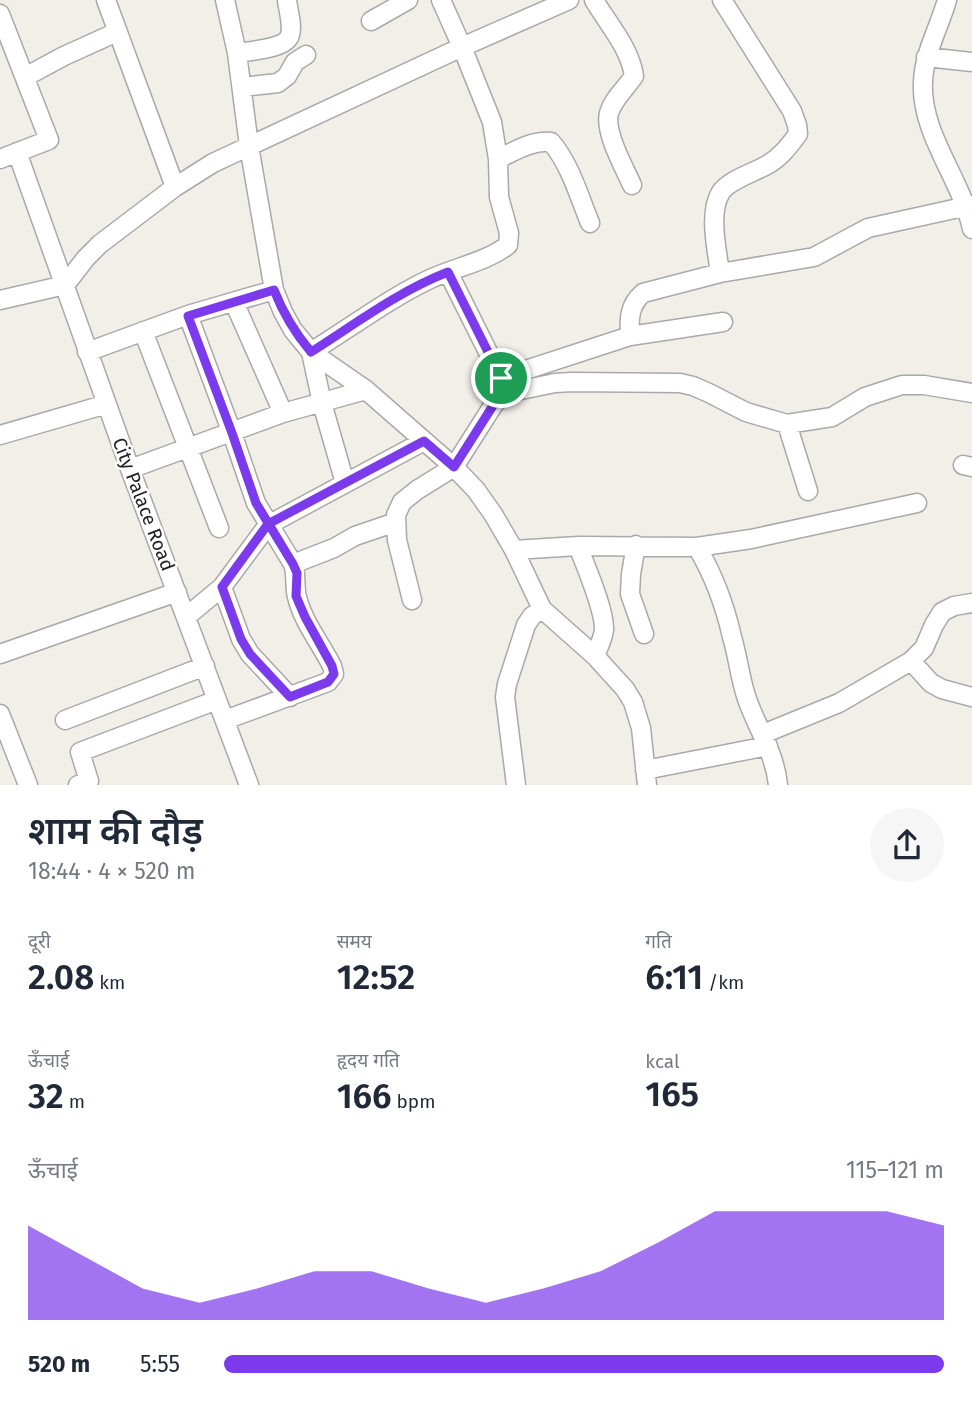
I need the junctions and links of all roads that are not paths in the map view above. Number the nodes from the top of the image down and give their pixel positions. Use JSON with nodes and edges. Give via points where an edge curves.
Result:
{"nodes":[{"id":1,"x":106,"y":0,"type":"edge"},
{"id":2,"x":225,"y":0,"type":"edge"},
{"id":3,"x":287,"y":0,"type":"edge"},
{"id":4,"x":408,"y":0,"type":"edge"},
{"id":5,"x":440,"y":0,"type":"edge"},
{"id":6,"x":569,"y":0,"type":"edge"},
{"id":7,"x":594,"y":0,"type":"edge"},
{"id":8,"x":722,"y":0,"type":"edge"},
{"id":9,"x":947,"y":0,"type":"edge"},
{"id":10,"x":0,"y":15,"type":"edge"},
{"id":11,"x":371,"y":20,"type":"dead end"},
{"id":12,"x":117,"y":32,"type":"junction"},
{"id":13,"x":462,"y":47,"type":"junction"},
{"id":14,"x":237,"y":53,"type":"junction"},
{"id":15,"x":306,"y":55,"type":"dead end"},
{"id":16,"x":926,"y":57,"type":"junction"},
{"id":17,"x":972,"y":62,"type":"edge"},
{"id":18,"x":25,"y":77,"type":"junction"},
{"id":19,"x":242,"y":87,"type":"junction"},
{"id":20,"x":249,"y":146,"type":"junction"},
{"id":21,"x":8,"y":155,"type":"edge"},
{"id":22,"x":498,"y":159,"type":"junction"},
{"id":23,"x":632,"y":185,"type":"dead end"},
{"id":24,"x":176,"y":187,"type":"junction"},
{"id":25,"x":969,"y":206,"type":"edge"},
{"id":26,"x":590,"y":223,"type":"dead end"},
{"id":27,"x":972,"y":229,"type":"edge"},
{"id":28,"x":448,"y":272,"type":"junction"},
{"id":29,"x":720,"y":273,"type":"junction"},
{"id":30,"x":65,"y":285,"type":"junction"},
{"id":31,"x":274,"y":290,"type":"junction"},
{"id":32,"x":0,"y":300,"type":"edge"},
{"id":33,"x":234,"y":302,"type":"junction"},
{"id":34,"x":188,"y":316,"type":"junction"},
{"id":35,"x":723,"y":322,"type":"dead end"},
{"id":36,"x":143,"y":331,"type":"junction"},
{"id":37,"x":630,"y":336,"type":"junction"},
{"id":38,"x":87,"y":352,"type":"junction"},
{"id":39,"x":311,"y":352,"type":"junction"},
{"id":40,"x":972,"y":376,"type":"edge"},
{"id":41,"x":503,"y":386,"type":"junction"},
{"id":42,"x":366,"y":390,"type":"junction"},
{"id":43,"x":972,"y":393,"type":"edge"},
{"id":44,"x":322,"y":403,"type":"junction"},
{"id":45,"x":107,"y":404,"type":"junction"},
{"id":46,"x":283,"y":413,"type":"junction"},
{"id":47,"x":787,"y":424,"type":"junction"},
{"id":48,"x":232,"y":433,"type":"junction"},
{"id":49,"x":0,"y":435,"type":"edge"},
{"id":50,"x":424,"y":441,"type":"junction"},
{"id":51,"x":188,"y":448,"type":"junction"},
{"id":52,"x":454,"y":467,"type":"junction"},
{"id":53,"x":130,"y":469,"type":"junction"},
{"id":54,"x":345,"y":483,"type":"junction"},
{"id":55,"x":808,"y":491,"type":"dead end"},
{"id":56,"x":917,"y":503,"type":"dead end"},
{"id":57,"x":396,"y":522,"type":"junction"},
{"id":58,"x":268,"y":524,"type":"junction"},
{"id":59,"x":219,"y":528,"type":"dead end"},
{"id":60,"x":578,"y":545,"type":"junction"},
{"id":61,"x":636,"y":545,"type":"junction"},
{"id":62,"x":697,"y":547,"type":"junction"},
{"id":63,"x":514,"y":550,"type":"junction"},
{"id":64,"x":293,"y":564,"type":"junction"},
{"id":65,"x":222,"y":587,"type":"junction"},
{"id":66,"x":177,"y":592,"type":"junction"},
{"id":67,"x":412,"y":600,"type":"dead end"},
{"id":68,"x":972,"y":603,"type":"edge"},
{"id":69,"x":542,"y":609,"type":"junction"},
{"id":70,"x":186,"y":617,"type":"junction"},
{"id":71,"x":644,"y":634,"type":"dead end"},
{"id":72,"x":0,"y":654,"type":"edge"},
{"id":73,"x":595,"y":656,"type":"junction"},
{"id":74,"x":911,"y":661,"type":"junction"},
{"id":75,"x":205,"y":666,"type":"junction"},
{"id":76,"x":972,"y":696,"type":"edge"},
{"id":77,"x":290,"y":697,"type":"junction"},
{"id":78,"x":217,"y":700,"type":"junction"},
{"id":79,"x":0,"y":714,"type":"edge"},
{"id":80,"x":65,"y":720,"type":"dead end"},
{"id":81,"x":225,"y":720,"type":"junction"},
{"id":82,"x":765,"y":740,"type":"junction"},
{"id":83,"x":646,"y":777,"type":"edge"},
{"id":84,"x":249,"y":784,"type":"edge"},
{"id":85,"x":28,"y":785,"type":"edge"},
{"id":86,"x":78,"y":785,"type":"edge"},
{"id":87,"x":516,"y":785,"type":"edge"},
{"id":88,"x":778,"y":785,"type":"edge"}],
"edges":[{"from":1,"to":12,"type":"street"},
{"from":2,"to":14,"type":"street"},
{"from":3,"to":14,"type":"street","via":[[287,41]]},
{"from":4,"to":11,"type":"street"},
{"from":5,"to":13,"type":"street"},
{"from":6,"to":13,"type":"street"},
{"from":7,"to":23,"type":"street","via":[[632,66],[634,76],[616,100],[608,123]]},
{"from":8,"to":29,"type":"street","via":[[792,111],[798,134],[780,157],[721,192],[715,216]]},
{"from":9,"to":16,"type":"street"},
{"from":10,"to":18,"type":"street"},
{"from":12,"to":18,"type":"street"},
{"from":12,"to":24,"type":"street"},
{"from":13,"to":20,"type":"street"},
{"from":13,"to":22,"type":"street","via":[[492,122]]},
{"from":14,"to":19,"type":"street"},
{"from":15,"to":19,"type":"street","via":[[278,83]]},
{"from":16,"to":17,"type":"street"},
{"from":16,"to":25,"type":"street","via":[[922,84],[927,115]]},
{"from":18,"to":21,"type":"street","via":[[49,140]]},
{"from":19,"to":20,"type":"street"},
{"from":20,"to":24,"type":"street"},
{"from":20,"to":31,"type":"street"},
{"from":21,"to":30,"type":"street","name":"City Palace Road"},
{"from":22,"to":26,"type":"street","via":[[530,144],[551,142],[567,167]]},
{"from":22,"to":28,"type":"street","via":[[508,245]]},
{"from":24,"to":30,"type":"street","via":[[100,244]]},
{"from":25,"to":27,"type":"street"},
{"from":25,"to":29,"type":"street","via":[[868,228],[814,257]]},
{"from":28,"to":39,"type":"street","via":[[406,292]]},
{"from":28,"to":41,"type":"street"},
{"from":29,"to":37,"type":"street","via":[[643,293],[630,312]]},
{"from":30,"to":32,"type":"street"},
{"from":30,"to":38,"type":"street","name":"City Palace Road"},
{"from":31,"to":33,"type":"street"},
{"from":31,"to":39,"type":"street","via":[[288,321]]},
{"from":33,"to":34,"type":"street"},
{"from":33,"to":46,"type":"street"},
{"from":34,"to":36,"type":"street"},
{"from":34,"to":48,"type":"street"},
{"from":35,"to":37,"type":"street"},
{"from":36,"to":38,"type":"street"},
{"from":36,"to":51,"type":"street"},
{"from":37,"to":41,"type":"street"},
{"from":38,"to":45,"type":"street","name":"City Palace Road"},
{"from":39,"to":42,"type":"street"},
{"from":39,"to":44,"type":"street"},
{"from":40,"to":43,"type":"street"},
{"from":41,"to":47,"type":"street","via":[[680,383]]},
{"from":41,"to":52,"type":"street"},
{"from":42,"to":44,"type":"street"},
{"from":42,"to":50,"type":"street"},
{"from":43,"to":47,"type":"street","via":[[902,384],[865,397],[832,417]]},
{"from":44,"to":46,"type":"street"},
{"from":44,"to":54,"type":"street"},
{"from":45,"to":49,"type":"street"},
{"from":45,"to":53,"type":"street","name":"City Palace Road"},
{"from":46,"to":48,"type":"street"},
{"from":47,"to":55,"type":"street"},
{"from":48,"to":51,"type":"street"},
{"from":48,"to":58,"type":"street"},
{"from":50,"to":52,"type":"street"},
{"from":50,"to":54,"type":"street"},
{"from":51,"to":53,"type":"street"},
{"from":51,"to":59,"type":"street"},
{"from":52,"to":57,"type":"street","via":[[402,502]]},
{"from":52,"to":63,"type":"street","via":[[482,498]]},
{"from":53,"to":66,"type":"street","name":"City Palace Road"},
{"from":54,"to":58,"type":"street"},
{"from":56,"to":62,"type":"street"},
{"from":57,"to":64,"type":"street"},
{"from":57,"to":67,"type":"street"},
{"from":58,"to":64,"type":"street"},
{"from":58,"to":65,"type":"street"},
{"from":60,"to":61,"type":"street"},
{"from":60,"to":63,"type":"street"},
{"from":60,"to":73,"type":"street","via":[[602,615],[604,631]]},
{"from":61,"to":62,"type":"street"},
{"from":61,"to":71,"type":"street","via":[[630,594]]},
{"from":62,"to":82,"type":"street","via":[[728,618],[746,697]]},
{"from":63,"to":69,"type":"street"},
{"from":64,"to":77,"type":"street","via":[[296,596],[334,674],[328,682]]},
{"from":65,"to":70,"type":"street"},
{"from":65,"to":77,"type":"street","via":[[250,654]]},
{"from":66,"to":70,"type":"street","name":"City Palace Road"},
{"from":66,"to":72,"type":"street"},
{"from":68,"to":74,"type":"street","via":[[942,612],[924,648]]},
{"from":69,"to":73,"type":"street"},
{"from":69,"to":87,"type":"street","via":[[526,625],[505,697]]},
{"from":70,"to":75,"type":"street","name":"City Palace Road"},
{"from":73,"to":83,"type":"street","via":[[633,702]]},
{"from":74,"to":76,"type":"street","via":[[930,683]]},
{"from":74,"to":82,"type":"street"},
{"from":75,"to":78,"type":"street","name":"City Palace Road"},
{"from":75,"to":80,"type":"street"},
{"from":77,"to":81,"type":"street"},
{"from":78,"to":81,"type":"street","name":"City Palace Road"},
{"from":78,"to":86,"type":"street","via":[[80,752],[89,781]]},
{"from":79,"to":85,"type":"street"},
{"from":81,"to":84,"type":"street","name":"City Palace Road"},
{"from":82,"to":83,"type":"street"},
{"from":82,"to":88,"type":"street"}]}
